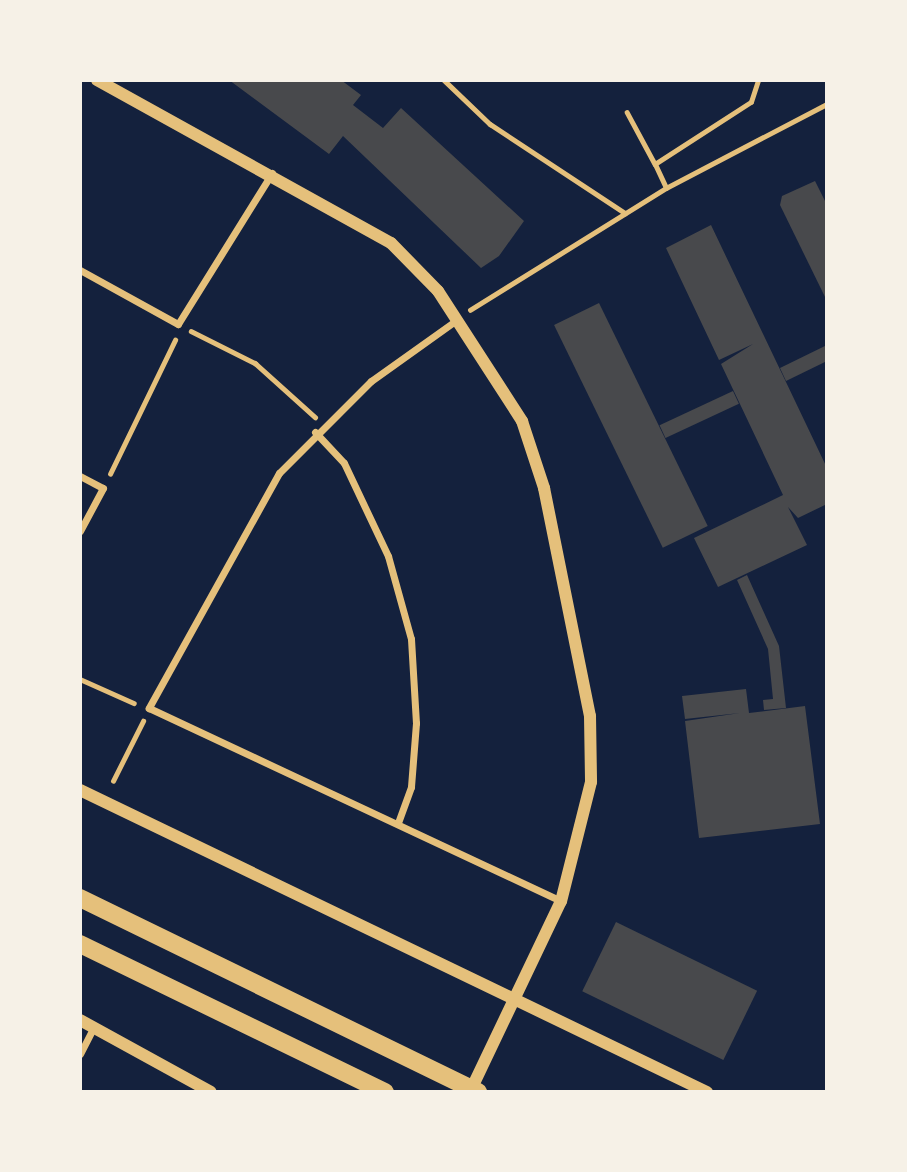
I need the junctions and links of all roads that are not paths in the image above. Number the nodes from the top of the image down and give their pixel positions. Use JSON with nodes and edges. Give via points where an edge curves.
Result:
{"nodes":[{"id":1,"x":97,"y":80,"type":"edge"},
{"id":2,"x":272,"y":173,"type":"junction"},
{"id":3,"x":80,"y":270,"type":"edge"},
{"id":4,"x":458,"y":319,"type":"junction"},
{"id":5,"x":315,"y":432,"type":"junction"},
{"id":6,"x":80,"y":476,"type":"edge"},
{"id":7,"x":80,"y":531,"type":"edge"},
{"id":8,"x":80,"y":790,"type":"edge"},
{"id":9,"x":398,"y":822,"type":"junction"},
{"id":10,"x":80,"y":898,"type":"edge"},
{"id":11,"x":561,"y":901,"type":"junction"},
{"id":12,"x":80,"y":944,"type":"edge"},
{"id":13,"x":515,"y":1000,"type":"junction"},
{"id":14,"x":80,"y":1020,"type":"edge"},
{"id":15,"x":93,"y":1026,"type":"junction"},
{"id":16,"x":80,"y":1054,"type":"edge"},
{"id":17,"x":211,"y":1091,"type":"edge"},
{"id":18,"x":385,"y":1091,"type":"edge"},
{"id":19,"x":470,"y":1091,"type":"edge"},
{"id":20,"x":478,"y":1091,"type":"edge"},
{"id":21,"x":707,"y":1091,"type":"edge"}],
"edges":[{"from":1,"to":2,"type":"street"},
{"from":2,"to":3,"type":"street","via":[[178,324]]},
{"from":2,"to":4,"type":"street","via":[[391,243]]},
{"from":4,"to":5,"type":"street"},
{"from":4,"to":11,"type":"street","via":[[522,421],[544,488],[590,716],[591,782]]},
{"from":5,"to":9,"type":"street","via":[[344,463],[388,556],[411,639],[416,723],[411,787]]},
{"from":5,"to":9,"type":"street","via":[[279,473],[242,534],[149,708]]},
{"from":6,"to":7,"type":"street","via":[[103,488]]},
{"from":8,"to":13,"type":"street"},
{"from":9,"to":11,"type":"street"},
{"from":10,"to":20,"type":"main road"},
{"from":11,"to":13,"type":"street"},
{"from":12,"to":18,"type":"main road"},
{"from":13,"to":19,"type":"street"},
{"from":13,"to":21,"type":"street"},
{"from":14,"to":15,"type":"street"},
{"from":15,"to":16,"type":"street"},
{"from":15,"to":17,"type":"street"}]}
